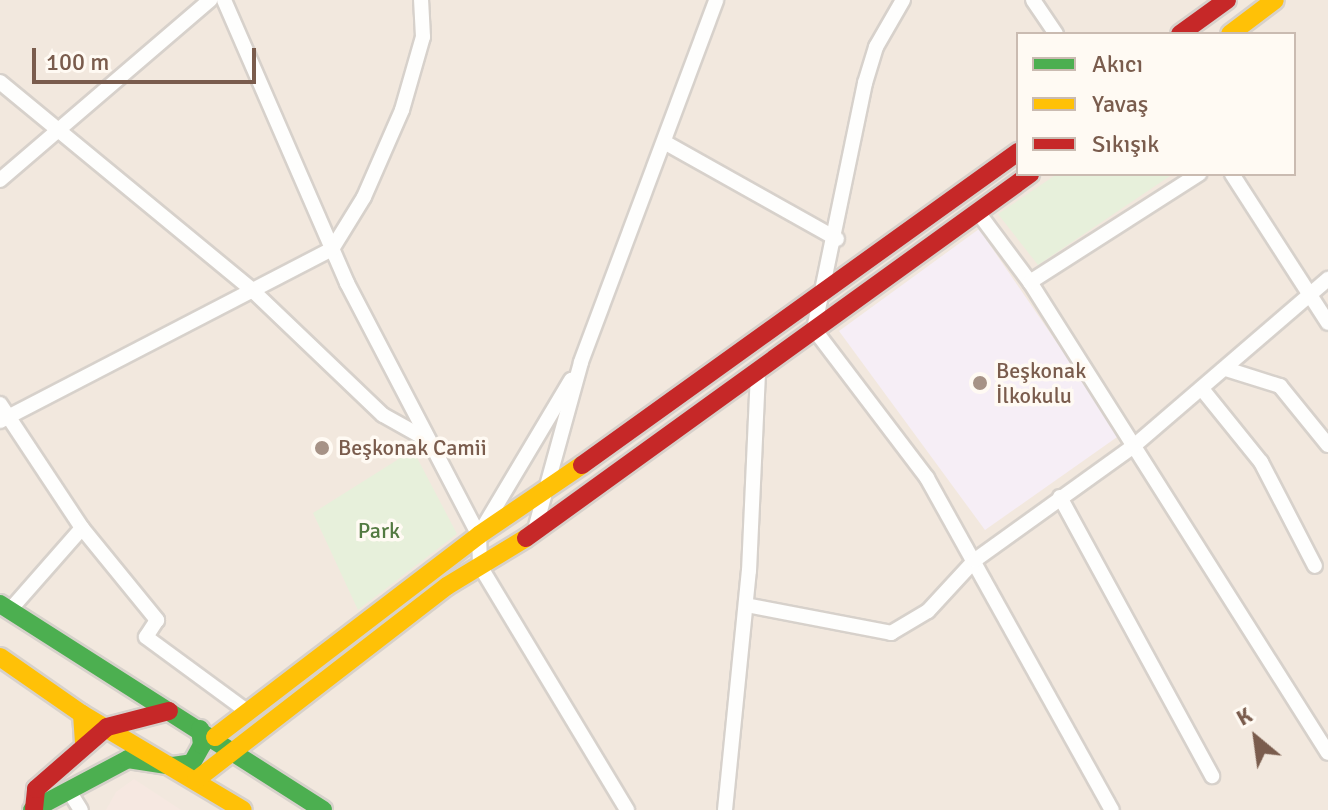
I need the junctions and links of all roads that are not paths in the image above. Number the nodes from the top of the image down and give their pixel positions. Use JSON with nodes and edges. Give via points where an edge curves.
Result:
{"nodes":[{"id":1,"x":210,"y":0,"type":"edge"},
{"id":2,"x":224,"y":0,"type":"edge"},
{"id":3,"x":421,"y":0,"type":"edge"},
{"id":4,"x":705,"y":0,"type":"edge"},
{"id":5,"x":716,"y":0,"type":"edge"},
{"id":6,"x":903,"y":0,"type":"edge"},
{"id":7,"x":1033,"y":0,"type":"edge"},
{"id":8,"x":1227,"y":0,"type":"edge"},
{"id":9,"x":1275,"y":0,"type":"edge"},
{"id":10,"x":709,"y":27,"type":"junction"},
{"id":11,"x":1055,"y":32,"type":"edge"},
{"id":12,"x":1183,"y":32,"type":"edge"},
{"id":13,"x":1233,"y":32,"type":"edge"},
{"id":14,"x":0,"y":82,"type":"edge"},
{"id":15,"x":59,"y":129,"type":"junction"},
{"id":16,"x":666,"y":143,"type":"junction"},
{"id":17,"x":1016,"y":153,"type":"edge"},
{"id":18,"x":1027,"y":176,"type":"edge"},
{"id":19,"x":1196,"y":176,"type":"edge"},
{"id":20,"x":1233,"y":176,"type":"edge"},
{"id":21,"x":0,"y":180,"type":"edge"},
{"id":22,"x":977,"y":211,"type":"junction"},
{"id":23,"x":837,"y":239,"type":"junction"},
{"id":24,"x":332,"y":249,"type":"junction"},
{"id":25,"x":1328,"y":279,"type":"edge"},
{"id":26,"x":1030,"y":282,"type":"junction"},
{"id":27,"x":251,"y":289,"type":"junction"},
{"id":28,"x":825,"y":292,"type":"junction"},
{"id":29,"x":1311,"y":296,"type":"junction"},
{"id":30,"x":1328,"y":323,"type":"edge"},
{"id":31,"x":814,"y":329,"type":"junction"},
{"id":32,"x":581,"y":362,"type":"junction"},
{"id":33,"x":1226,"y":369,"type":"junction"},
{"id":34,"x":758,"y":373,"type":"junction"},
{"id":35,"x":1202,"y":389,"type":"junction"},
{"id":36,"x":3,"y":414,"type":"edge"},
{"id":37,"x":430,"y":441,"type":"junction"},
{"id":38,"x":1135,"y":445,"type":"junction"},
{"id":39,"x":1328,"y":445,"type":"edge"},
{"id":40,"x":546,"y":490,"type":"junction"},
{"id":41,"x":1060,"y":497,"type":"junction"},
{"id":42,"x":82,"y":528,"type":"junction"},
{"id":43,"x":534,"y":533,"type":"junction"},
{"id":44,"x":479,"y":535,"type":"junction"},
{"id":45,"x":975,"y":560,"type":"junction"},
{"id":46,"x":480,"y":566,"type":"junction"},
{"id":47,"x":1315,"y":566,"type":"dead end"},
{"id":48,"x":746,"y":605,"type":"junction"},
{"id":49,"x":5,"y":607,"type":"edge"},
{"id":50,"x":0,"y":657,"type":"edge"},
{"id":51,"x":169,"y":711,"type":"junction"},
{"id":52,"x":248,"y":712,"type":"junction"},
{"id":53,"x":82,"y":714,"type":"junction"},
{"id":54,"x":107,"y":727,"type":"junction"},
{"id":55,"x":207,"y":733,"type":"junction"},
{"id":56,"x":84,"y":745,"type":"junction"},
{"id":57,"x":232,"y":749,"type":"junction"},
{"id":58,"x":1328,"y":753,"type":"edge"},
{"id":59,"x":173,"y":766,"type":"junction"},
{"id":60,"x":1212,"y":776,"type":"dead end"},
{"id":61,"x":196,"y":780,"type":"junction"},
{"id":62,"x":69,"y":791,"type":"junction"},
{"id":63,"x":33,"y":810,"type":"edge"},
{"id":64,"x":81,"y":810,"type":"edge"},
{"id":65,"x":243,"y":810,"type":"edge"},
{"id":66,"x":323,"y":810,"type":"edge"},
{"id":67,"x":627,"y":810,"type":"edge"},
{"id":68,"x":725,"y":810,"type":"edge"},
{"id":69,"x":1112,"y":810,"type":"edge"}],
"edges":[{"from":1,"to":15,"type":"street"},
{"from":2,"to":24,"type":"street"},
{"from":3,"to":24,"type":"street","via":[[423,37],[402,110],[364,197]]},
{"from":4,"to":10,"type":"street"},
{"from":5,"to":10,"type":"street"},
{"from":6,"to":23,"type":"street","via":[[876,47],[865,83]]},
{"from":7,"to":11,"type":"street"},
{"from":8,"to":12,"type":"street"},
{"from":9,"to":13,"type":"street"},
{"from":10,"to":16,"type":"street"},
{"from":14,"to":15,"type":"street"},
{"from":15,"to":21,"type":"street"},
{"from":15,"to":27,"type":"street"},
{"from":16,"to":23,"type":"street"},
{"from":16,"to":32,"type":"street"},
{"from":17,"to":28,"type":"street"},
{"from":18,"to":22,"type":"street"},
{"from":19,"to":26,"type":"street"},
{"from":20,"to":29,"type":"street"},
{"from":22,"to":26,"type":"street"},
{"from":22,"to":31,"type":"street"},
{"from":23,"to":28,"type":"street"},
{"from":24,"to":27,"type":"street"},
{"from":24,"to":37,"type":"street"},
{"from":25,"to":29,"type":"street"},
{"from":26,"to":38,"type":"street"},
{"from":27,"to":36,"type":"street"},
{"from":27,"to":37,"type":"street","via":[[383,415]]},
{"from":28,"to":31,"type":"street"},
{"from":28,"to":40,"type":"street"},
{"from":29,"to":30,"type":"street"},
{"from":29,"to":33,"type":"street"},
{"from":31,"to":34,"type":"street"},
{"from":31,"to":45,"type":"street","via":[[927,478]]},
{"from":32,"to":40,"type":"street"},
{"from":32,"to":44,"type":"street"},
{"from":33,"to":35,"type":"street"},
{"from":33,"to":39,"type":"street","via":[[1280,386]]},
{"from":34,"to":43,"type":"street"},
{"from":34,"to":48,"type":"street"},
{"from":35,"to":38,"type":"street"},
{"from":35,"to":47,"type":"street","via":[[1261,462]]},
{"from":36,"to":42,"type":"street"},
{"from":37,"to":44,"type":"street"},
{"from":38,"to":41,"type":"street"},
{"from":38,"to":58,"type":"street"},
{"from":40,"to":43,"type":"street"},
{"from":40,"to":44,"type":"street"},
{"from":41,"to":45,"type":"street"},
{"from":41,"to":60,"type":"street"},
{"from":42,"to":49,"type":"street"},
{"from":42,"to":52,"type":"street","via":[[157,620],[146,637]]},
{"from":43,"to":46,"type":"street"},
{"from":44,"to":46,"type":"street"},
{"from":44,"to":52,"type":"street"},
{"from":45,"to":48,"type":"street","via":[[928,611],[891,633]]},
{"from":45,"to":69,"type":"street"},
{"from":46,"to":57,"type":"street"},
{"from":46,"to":67,"type":"street"},
{"from":48,"to":68,"type":"street"},
{"from":49,"to":51,"type":"street"},
{"from":50,"to":53,"type":"street"},
{"from":51,"to":54,"type":"street"},
{"from":51,"to":55,"type":"street"},
{"from":52,"to":55,"type":"street"},
{"from":53,"to":54,"type":"street"},
{"from":53,"to":56,"type":"street"},
{"from":54,"to":56,"type":"street"},
{"from":54,"to":59,"type":"street"},
{"from":55,"to":57,"type":"street"},
{"from":55,"to":59,"type":"street","via":[[192,763]]},
{"from":56,"to":63,"type":"street","via":[[36,789]]},
{"from":57,"to":61,"type":"street"},
{"from":57,"to":66,"type":"street"},
{"from":59,"to":61,"type":"street"},
{"from":59,"to":62,"type":"street","via":[[128,759]]},
{"from":61,"to":65,"type":"street"},
{"from":62,"to":63,"type":"street"},
{"from":62,"to":64,"type":"street"}]}
